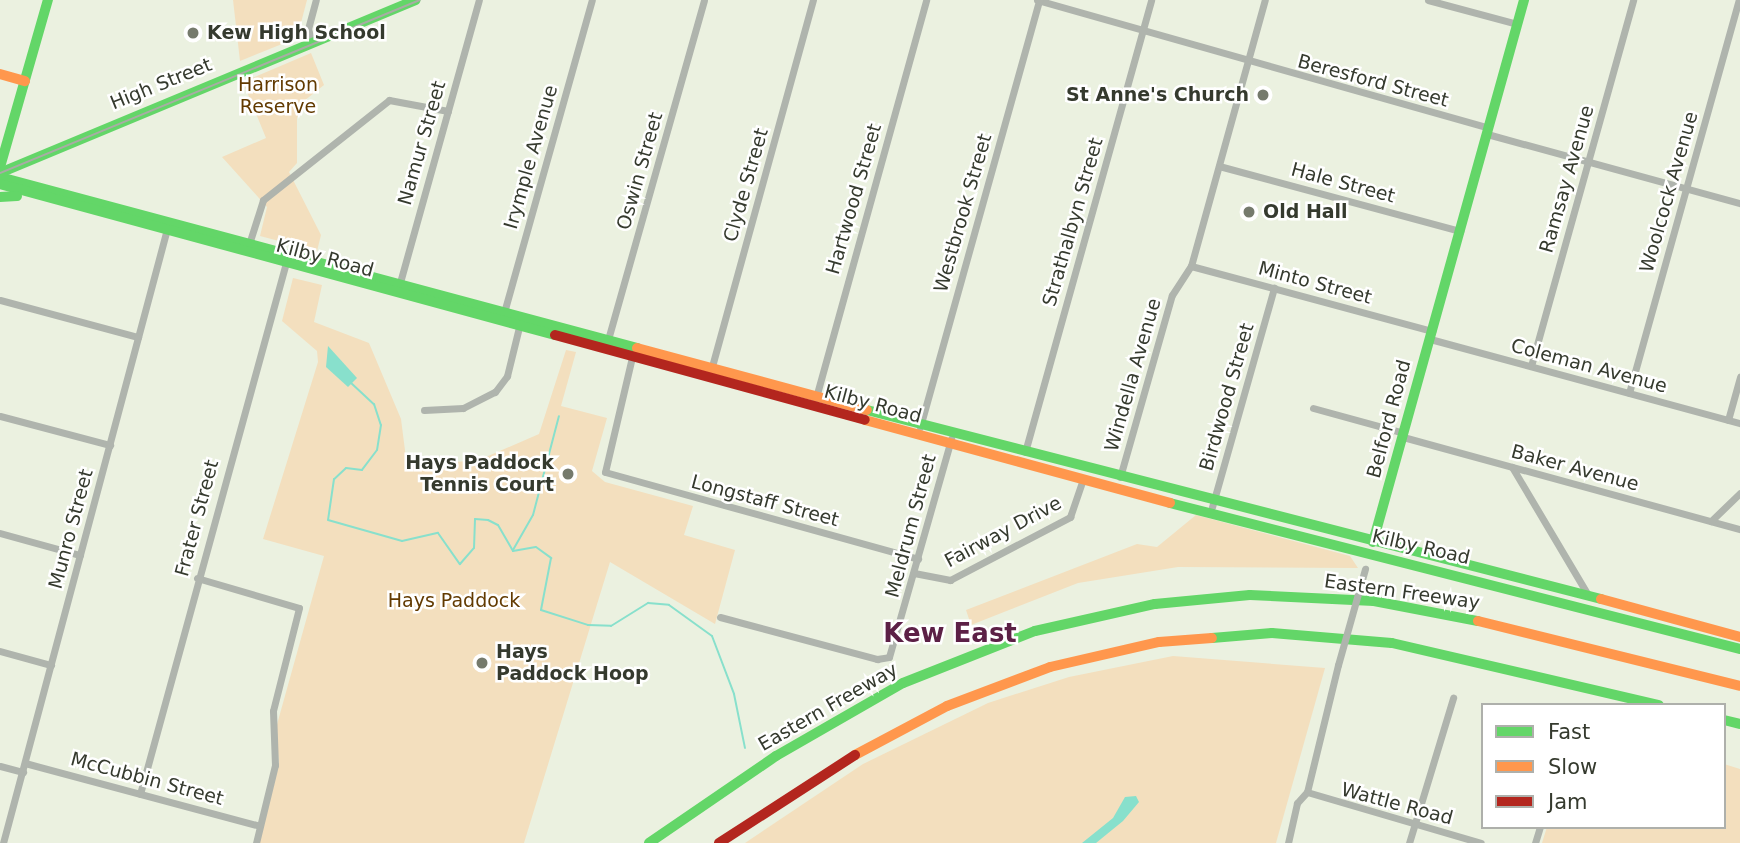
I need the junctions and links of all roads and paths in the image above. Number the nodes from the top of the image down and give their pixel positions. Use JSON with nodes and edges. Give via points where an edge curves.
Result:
{"nodes":[{"id":1,"x":48,"y":0,"type":"edge"},
{"id":2,"x":316,"y":0,"type":"edge"},
{"id":3,"x":415,"y":0,"type":"edge"},
{"id":4,"x":479,"y":0,"type":"edge"},
{"id":5,"x":592,"y":0,"type":"edge"},
{"id":6,"x":704,"y":0,"type":"edge"},
{"id":7,"x":813,"y":0,"type":"edge"},
{"id":8,"x":926,"y":0,"type":"edge"},
{"id":9,"x":1038,"y":0,"type":"edge"},
{"id":10,"x":1151,"y":0,"type":"edge"},
{"id":11,"x":1265,"y":0,"type":"edge"},
{"id":12,"x":1428,"y":0,"type":"edge"},
{"id":13,"x":1524,"y":0,"type":"edge"},
{"id":14,"x":1633,"y":0,"type":"edge"},
{"id":15,"x":1739,"y":0,"type":"edge"},
{"id":16,"x":1517,"y":24,"type":"junction"},
{"id":17,"x":1143,"y":30,"type":"junction"},
{"id":18,"x":312,"y":42,"type":"junction"},
{"id":19,"x":1248,"y":60,"type":"junction"},
{"id":20,"x":0,"y":74,"type":"edge"},
{"id":21,"x":25,"y":81,"type":"junction"},
{"id":22,"x":448,"y":111,"type":"junction"},
{"id":23,"x":1487,"y":131,"type":"junction"},
{"id":24,"x":1588,"y":162,"type":"junction"},
{"id":25,"x":1219,"y":166,"type":"junction"},
{"id":26,"x":0,"y":167,"type":"edge"},
{"id":27,"x":0,"y":175,"type":"edge"},
{"id":28,"x":0,"y":184,"type":"edge"},
{"id":29,"x":38,"y":186,"type":"junction"},
{"id":30,"x":1687,"y":188,"type":"junction"},
{"id":31,"x":0,"y":197,"type":"edge"},
{"id":32,"x":33,"y":197,"type":"junction"},
{"id":33,"x":1740,"y":203,"type":"edge"},
{"id":34,"x":169,"y":222,"type":"junction"},
{"id":35,"x":1460,"y":231,"type":"junction"},
{"id":36,"x":166,"y":234,"type":"junction"},
{"id":37,"x":249,"y":244,"type":"junction"},
{"id":38,"x":286,"y":253,"type":"junction"},
{"id":39,"x":288,"y":266,"type":"junction"},
{"id":40,"x":1191,"y":266,"type":"junction"},
{"id":41,"x":400,"y":283,"type":"junction"},
{"id":42,"x":1274,"y":288,"type":"junction"},
{"id":43,"x":397,"y":295,"type":"junction"},
{"id":44,"x":0,"y":300,"type":"edge"},
{"id":45,"x":504,"y":311,"type":"junction"},
{"id":46,"x":501,"y":323,"type":"junction"},
{"id":47,"x":519,"y":327,"type":"junction"},
{"id":48,"x":1431,"y":335,"type":"junction"},
{"id":49,"x":138,"y":337,"type":"junction"},
{"id":50,"x":609,"y":339,"type":"junction"},
{"id":51,"x":604,"y":349,"type":"junction"},
{"id":52,"x":632,"y":357,"type":"junction"},
{"id":53,"x":711,"y":366,"type":"junction"},
{"id":54,"x":1531,"y":366,"type":"junction"},
{"id":55,"x":1740,"y":377,"type":"edge"},
{"id":56,"x":709,"y":378,"type":"junction"},
{"id":57,"x":1629,"y":393,"type":"junction"},
{"id":58,"x":816,"y":395,"type":"junction"},
{"id":59,"x":813,"y":406,"type":"junction"},
{"id":60,"x":1312,"y":408,"type":"dead end"},
{"id":61,"x":424,"y":410,"type":"dead end"},
{"id":62,"x":0,"y":416,"type":"edge"},
{"id":63,"x":1728,"y":420,"type":"junction"},
{"id":64,"x":921,"y":423,"type":"junction"},
{"id":65,"x":1740,"y":424,"type":"edge"},
{"id":66,"x":953,"y":432,"type":"junction"},
{"id":67,"x":918,"y":435,"type":"junction"},
{"id":68,"x":1403,"y":435,"type":"junction"},
{"id":69,"x":950,"y":443,"type":"junction"},
{"id":70,"x":110,"y":445,"type":"junction"},
{"id":71,"x":1025,"y":452,"type":"junction"},
{"id":72,"x":1512,"y":467,"type":"junction"},
{"id":73,"x":1121,"y":477,"type":"junction"},
{"id":74,"x":1083,"y":479,"type":"junction"},
{"id":75,"x":1740,"y":493,"type":"edge"},
{"id":76,"x":1213,"y":502,"type":"junction"},
{"id":77,"x":1210,"y":513,"type":"junction"},
{"id":78,"x":1711,"y":521,"type":"junction"},
{"id":79,"x":1740,"y":529,"type":"edge"},
{"id":80,"x":0,"y":533,"type":"edge"},
{"id":81,"x":1374,"y":539,"type":"junction"},
{"id":82,"x":1370,"y":552,"type":"junction"},
{"id":83,"x":80,"y":555,"type":"junction"},
{"id":84,"x":918,"y":559,"type":"junction"},
{"id":85,"x":1490,"y":569,"type":"junction"},
{"id":86,"x":914,"y":573,"type":"junction"},
{"id":87,"x":197,"y":578,"type":"junction"},
{"id":88,"x":1487,"y":580,"type":"junction"},
{"id":89,"x":1589,"y":596,"type":"junction"},
{"id":90,"x":1602,"y":600,"type":"junction"},
{"id":91,"x":1599,"y":611,"type":"junction"},
{"id":92,"x":720,"y":617,"type":"dead end"},
{"id":93,"x":1740,"y":637,"type":"edge"},
{"id":94,"x":1740,"y":649,"type":"edge"},
{"id":95,"x":0,"y":651,"type":"edge"},
{"id":96,"x":51,"y":665,"type":"junction"},
{"id":97,"x":1740,"y":686,"type":"edge"},
{"id":98,"x":1452,"y":698,"type":"dead end"},
{"id":99,"x":1650,"y":703,"type":"edge"},
{"id":100,"x":25,"y":763,"type":"junction"},
{"id":101,"x":0,"y":766,"type":"edge"},
{"id":102,"x":23,"y":772,"type":"junction"},
{"id":103,"x":1307,"y":792,"type":"junction"},
{"id":104,"x":140,"y":794,"type":"junction"},
{"id":105,"x":260,"y":825,"type":"junction"},
{"id":106,"x":1418,"y":825,"type":"junction"},
{"id":107,"x":4,"y":843,"type":"edge"},
{"id":108,"x":256,"y":843,"type":"edge"},
{"id":109,"x":649,"y":843,"type":"edge"},
{"id":110,"x":719,"y":843,"type":"edge"},
{"id":111,"x":1288,"y":843,"type":"edge"},
{"id":112,"x":1409,"y":843,"type":"edge"},
{"id":113,"x":1481,"y":843,"type":"edge"}],
"edges":[{"from":1,"to":21,"type":"main road"},
{"from":2,"to":18,"type":"street","via":[[308,29]]},
{"from":3,"to":18,"type":"main road","name":"High Street"},
{"from":4,"to":22,"type":"street","name":"Namur Street"},
{"from":5,"to":45,"type":"street","name":"Irymple Avenue"},
{"from":6,"to":50,"type":"street","name":"Oswin Street"},
{"from":7,"to":53,"type":"street","name":"Clyde Street"},
{"from":8,"to":58,"type":"street","name":"Hartwood Street"},
{"from":9,"to":17,"type":"street","name":"Beresford Street"},
{"from":9,"to":64,"type":"street","name":"Westbrook Street"},
{"from":10,"to":17,"type":"street","name":"Strathalbyn Street"},
{"from":11,"to":19,"type":"street","name":"Windella Avenue"},
{"from":12,"to":16,"type":"street"},
{"from":13,"to":16,"type":"main road","name":"Belford Road"},
{"from":14,"to":24,"type":"street","name":"Ramsay Avenue"},
{"from":15,"to":30,"type":"street","name":"Woolcock Avenue"},
{"from":16,"to":23,"type":"main road","name":"Belford Road"},
{"from":17,"to":19,"type":"street","name":"Beresford Street"},
{"from":17,"to":71,"type":"street","name":"Strathalbyn Street"},
{"from":18,"to":27,"type":"main road","name":"High Street"},
{"from":19,"to":23,"type":"street","name":"Beresford Street"},
{"from":19,"to":25,"type":"street","name":"Windella Avenue"},
{"from":20,"to":21,"type":"main road"},
{"from":21,"to":26,"type":"main road"},
{"from":22,"to":37,"type":"street","via":[[389,100],[263,200]]},
{"from":22,"to":41,"type":"street","name":"Namur Street"},
{"from":23,"to":24,"type":"street","name":"Beresford Street"},
{"from":23,"to":35,"type":"main road","name":"Belford Road"},
{"from":24,"to":30,"type":"street","name":"Beresford Street"},
{"from":24,"to":54,"type":"street","name":"Ramsay Avenue"},
{"from":25,"to":35,"type":"street","name":"Hale Street"},
{"from":25,"to":40,"type":"street","name":"Windella Avenue"},
{"from":27,"to":29,"type":"main road","name":"Kilby Road"},
{"from":28,"to":32,"type":"main road","name":"Kilby Road"},
{"from":29,"to":32,"type":"main road"},
{"from":29,"to":34,"type":"main road","name":"Kilby Road"},
{"from":30,"to":33,"type":"street","name":"Beresford Street"},
{"from":30,"to":57,"type":"street","name":"Woolcock Avenue"},
{"from":31,"to":32,"type":"main road"},
{"from":32,"to":36,"type":"main road","name":"Kilby Road"},
{"from":34,"to":36,"type":"street","name":"Munro Street"},
{"from":34,"to":37,"type":"main road","name":"Kilby Road"},
{"from":35,"to":48,"type":"main road","name":"Belford Road"},
{"from":36,"to":39,"type":"main road","name":"Kilby Road"},
{"from":36,"to":49,"type":"street","name":"Munro Street"},
{"from":37,"to":38,"type":"main road","name":"Kilby Road"},
{"from":38,"to":39,"type":"street","name":"Frater Street"},
{"from":38,"to":41,"type":"main road","name":"Kilby Road"},
{"from":39,"to":43,"type":"main road","name":"Kilby Road"},
{"from":39,"to":87,"type":"street","name":"Frater Street"},
{"from":40,"to":42,"type":"street","name":"Minto Street"},
{"from":40,"to":73,"type":"street","name":"Windella Avenue","via":[[1172,295]]},
{"from":41,"to":43,"type":"street","name":"Namur Street"},
{"from":41,"to":45,"type":"main road","name":"Kilby Road"},
{"from":42,"to":48,"type":"street","name":"Minto Street"},
{"from":42,"to":76,"type":"street","name":"Birdwood Street"},
{"from":43,"to":46,"type":"main road","name":"Kilby Road"},
{"from":44,"to":49,"type":"street"},
{"from":45,"to":46,"type":"street","name":"Irymple Avenue"},
{"from":45,"to":50,"type":"main road","name":"Kilby Road"},
{"from":46,"to":47,"type":"main road","name":"Kilby Road"},
{"from":47,"to":51,"type":"main road","name":"Kilby Road"},
{"from":47,"to":61,"type":"street","via":[[507,376],[495,392],[463,408]]},
{"from":48,"to":54,"type":"street","name":"Coleman Avenue"},
{"from":48,"to":68,"type":"main road","name":"Belford Road"},
{"from":49,"to":70,"type":"street","name":"Munro Street"},
{"from":50,"to":51,"type":"street","name":"Oswin Street"},
{"from":50,"to":53,"type":"main road","name":"Kilby Road"},
{"from":51,"to":52,"type":"main road","name":"Kilby Road"},
{"from":52,"to":56,"type":"main road","name":"Kilby Road"},
{"from":52,"to":84,"type":"street","name":"Longstaff Street","via":[[605,472]]},
{"from":53,"to":56,"type":"street","name":"Clyde Street"},
{"from":53,"to":58,"type":"main road","name":"Kilby Road"},
{"from":54,"to":57,"type":"street","name":"Coleman Avenue"},
{"from":55,"to":63,"type":"street"},
{"from":56,"to":59,"type":"main road","name":"Kilby Road"},
{"from":57,"to":63,"type":"street","name":"Coleman Avenue"},
{"from":58,"to":59,"type":"street","name":"Hartwood Street"},
{"from":58,"to":64,"type":"main road","name":"Kilby Road"},
{"from":59,"to":67,"type":"main road","name":"Kilby Road"},
{"from":60,"to":68,"type":"street","name":"Baker Avenue"},
{"from":62,"to":70,"type":"street"},
{"from":63,"to":65,"type":"street","name":"Coleman Avenue"},
{"from":64,"to":66,"type":"main road","name":"Kilby Road"},
{"from":64,"to":67,"type":"street","name":"Westbrook Street"},
{"from":66,"to":69,"type":"street","name":"Meldrum Street"},
{"from":66,"to":71,"type":"main road","name":"Kilby Road"},
{"from":67,"to":69,"type":"main road","name":"Kilby Road"},
{"from":68,"to":72,"type":"street","name":"Baker Avenue"},
{"from":68,"to":81,"type":"main road","name":"Belford Road"},
{"from":69,"to":74,"type":"main road","name":"Kilby Road"},
{"from":69,"to":84,"type":"street","name":"Meldrum Street"},
{"from":70,"to":83,"type":"street","name":"Munro Street"},
{"from":71,"to":73,"type":"main road","name":"Kilby Road"},
{"from":72,"to":78,"type":"street","name":"Baker Avenue"},
{"from":72,"to":89,"type":"street"},
{"from":73,"to":76,"type":"main road","name":"Kilby Road"},
{"from":74,"to":77,"type":"main road","name":"Kilby Road"},
{"from":74,"to":86,"type":"street","name":"Fairway Drive","via":[[1075,513],[1066,520],[950,580]]},
{"from":75,"to":78,"type":"street"},
{"from":76,"to":77,"type":"street","name":"Birdwood Street"},
{"from":76,"to":81,"type":"main road","name":"Kilby Road"},
{"from":77,"to":82,"type":"main road","name":"Kilby Road"},
{"from":78,"to":79,"type":"street","name":"Baker Avenue"},
{"from":80,"to":83,"type":"street"},
{"from":81,"to":82,"type":"main road","name":"Belford Road"},
{"from":81,"to":85,"type":"main road","name":"Kilby Road"},
{"from":82,"to":88,"type":"main road","name":"Kilby Road"},
{"from":82,"to":103,"type":"street","name":"Belford Road","bridge":true},
{"from":83,"to":96,"type":"street","name":"Munro Street"},
{"from":84,"to":86,"type":"street","name":"Meldrum Street"},
{"from":85,"to":88,"type":"main road"},
{"from":85,"to":89,"type":"main road","name":"Kilby Road"},
{"from":86,"to":92,"type":"street","name":"Meldrum Street","via":[[893,650],[877,659]]},
{"from":87,"to":104,"type":"street","name":"Frater Street"},
{"from":87,"to":105,"type":"street","via":[[299,608],[273,711],[276,760]]},
{"from":88,"to":91,"type":"main road","name":"Kilby Road"},
{"from":89,"to":90,"type":"main road","name":"Kilby Road"},
{"from":90,"to":91,"type":"main road"},
{"from":90,"to":93,"type":"main road","name":"Kilby Road"},
{"from":91,"to":94,"type":"main road","name":"Kilby Road"},
{"from":95,"to":96,"type":"street"},
{"from":96,"to":100,"type":"street","name":"Munro Street"},
{"from":97,"to":109,"type":"main road","name":"Eastern Freeway","via":[[1398,605],[1285,595],[1155,604],[1035,631],[903,683],[810,735]]},
{"from":98,"to":106,"type":"street"},
{"from":99,"to":110,"type":"main road","via":[[1392,643],[1272,634],[1159,642],[1050,667],[947,706],[828,769]]},
{"from":100,"to":102,"type":"street","name":"Munro Street"},
{"from":100,"to":104,"type":"street","name":"McCubbin Street"},
{"from":101,"to":102,"type":"street"},
{"from":102,"to":107,"type":"street","name":"Munro Street"},
{"from":103,"to":106,"type":"street","name":"Wattle Road"},
{"from":103,"to":111,"type":"street","name":"Belford Road","via":[[1297,803]]},
{"from":104,"to":105,"type":"street","name":"McCubbin Street"},
{"from":105,"to":108,"type":"street"},
{"from":106,"to":112,"type":"street"},
{"from":106,"to":113,"type":"street","name":"Wattle Road"}]}
